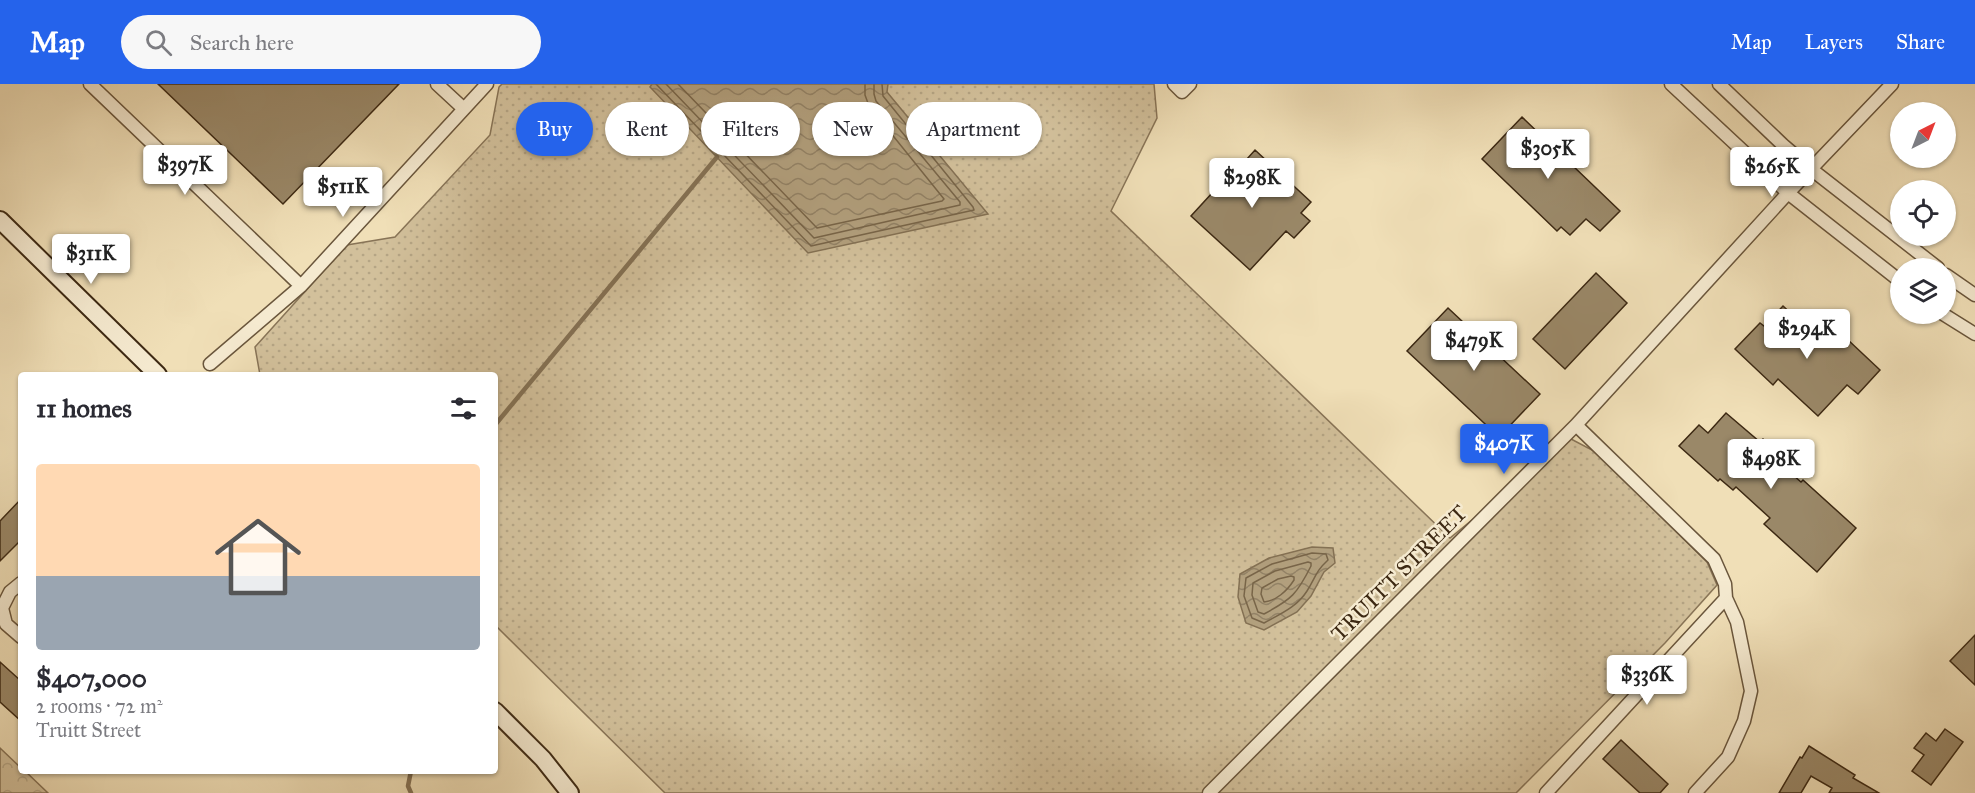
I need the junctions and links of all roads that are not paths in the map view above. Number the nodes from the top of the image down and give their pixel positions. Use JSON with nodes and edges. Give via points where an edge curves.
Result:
{"nodes":[{"id":1,"x":90,"y":84,"type":"edge"},
{"id":2,"x":437,"y":84,"type":"edge"},
{"id":3,"x":487,"y":84,"type":"edge"},
{"id":4,"x":1671,"y":84,"type":"edge"},
{"id":5,"x":1719,"y":84,"type":"edge"},
{"id":6,"x":1892,"y":84,"type":"edge"},
{"id":7,"x":464,"y":109,"type":"junction"},
{"id":8,"x":1811,"y":169,"type":"junction"},
{"id":9,"x":1788,"y":193,"type":"junction"},
{"id":10,"x":0,"y":220,"type":"edge"},
{"id":11,"x":1925,"y":258,"type":"edge"},
{"id":12,"x":1890,"y":272,"type":"edge"},
{"id":13,"x":1956,"y":282,"type":"edge"},
{"id":14,"x":301,"y":286,"type":"junction"},
{"id":15,"x":1975,"y":295,"type":"edge"},
{"id":16,"x":1956,"y":322,"type":"edge"},
{"id":17,"x":1975,"y":334,"type":"edge"},
{"id":18,"x":210,"y":364,"type":"dead end"},
{"id":19,"x":155,"y":372,"type":"edge"},
{"id":20,"x":1576,"y":425,"type":"junction"},
{"id":21,"x":18,"y":585,"type":"edge"},
{"id":22,"x":1726,"y":598,"type":"junction"},
{"id":23,"x":18,"y":634,"type":"edge"},
{"id":24,"x":498,"y":714,"type":"edge"},
{"id":25,"x":570,"y":793,"type":"edge"},
{"id":26,"x":1209,"y":793,"type":"edge"},
{"id":27,"x":1546,"y":793,"type":"edge"},
{"id":28,"x":1695,"y":793,"type":"edge"}],
"edges":[{"from":1,"to":14,"type":"street"},
{"from":2,"to":7,"type":"street"},
{"from":3,"to":7,"type":"street"},
{"from":4,"to":9,"type":"street"},
{"from":5,"to":8,"type":"street"},
{"from":6,"to":8,"type":"street","name":"TRUITT STREET"},
{"from":7,"to":14,"type":"street"},
{"from":8,"to":9,"type":"street","name":"TRUITT STREET"},
{"from":8,"to":11,"type":"street"},
{"from":9,"to":12,"type":"street"},
{"from":9,"to":20,"type":"street","name":"TRUITT STREET"},
{"from":10,"to":19,"type":"main road"},
{"from":13,"to":15,"type":"street"},
{"from":14,"to":18,"type":"street"},
{"from":16,"to":17,"type":"street"},
{"from":20,"to":22,"type":"street","via":[[1714,559],[1725,584]]},
{"from":20,"to":26,"type":"street","name":"TRUITT STREET"},
{"from":21,"to":23,"type":"street","via":[[2,608],[6,624]]},
{"from":22,"to":27,"type":"street"},
{"from":22,"to":28,"type":"street","via":[[1737,622],[1751,691],[1744,721],[1728,756]]},
{"from":24,"to":25,"type":"main road"}]}
